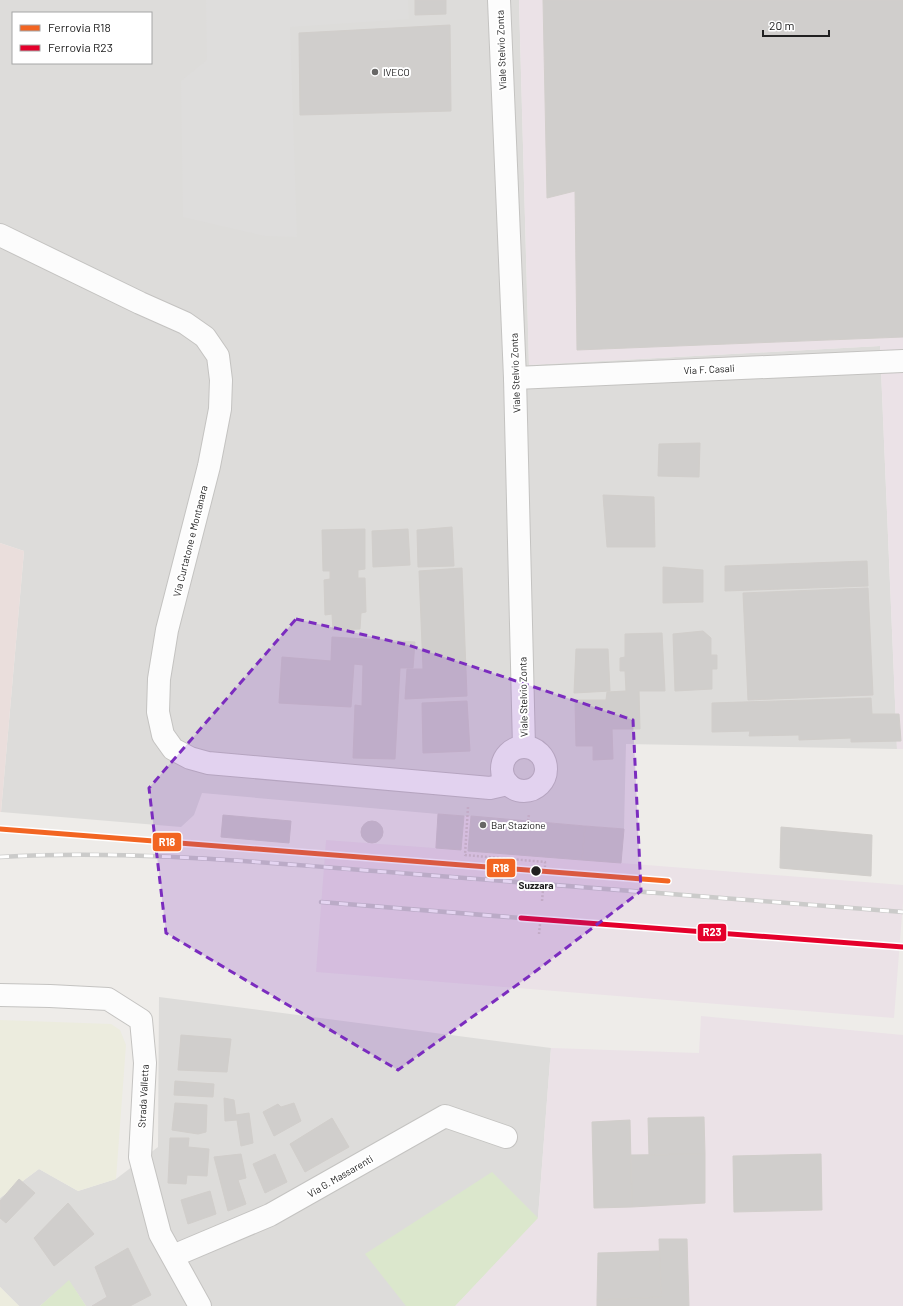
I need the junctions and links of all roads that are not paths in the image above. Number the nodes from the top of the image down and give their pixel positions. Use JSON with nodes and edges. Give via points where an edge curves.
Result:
{"nodes":[{"id":1,"x":499,"y":0,"type":"edge"},
{"id":2,"x":0,"y":235,"type":"edge"},
{"id":3,"x":903,"y":360,"type":"edge"},
{"id":4,"x":516,"y":378,"type":"junction"},
{"id":5,"x":524,"y":747,"type":"junction"},
{"id":6,"x":508,"y":784,"type":"junction"},
{"id":7,"x":0,"y":995,"type":"edge"},
{"id":8,"x":506,"y":1137,"type":"dead end"},
{"id":9,"x":173,"y":1256,"type":"junction"},
{"id":10,"x":200,"y":1306,"type":"edge"}],
"edges":[{"from":1,"to":4,"type":"street","name":"Viale Stelvio Zonta"},
{"from":2,"to":6,"type":"street","name":"Via Curtatone e Montanara","via":[[185,323],[205,337],[218,356],[221,380],[220,409],[209,466],[167,630],[159,679],[158,712],[163,735],[173,750],[208,763],[490,788]]},
{"from":3,"to":4,"type":"street","name":"Via F. Casali"},
{"from":4,"to":5,"type":"street","name":"Viale Stelvio Zonta"},
{"from":5,"to":6,"type":"street","via":[[510,751],[502,764],[504,778]]},
{"from":5,"to":6,"type":"street","via":[[531,748],[542,757],[546,771],[544,778],[527,791],[513,788]]},
{"from":7,"to":9,"type":"street","name":"Strada Valletta","via":[[108,999],[141,1020],[145,1063],[140,1157],[160,1234]]},
{"from":8,"to":9,"type":"street","name":"Via G. Massarenti","via":[[445,1116],[270,1215]]},
{"from":9,"to":10,"type":"street","name":"Strada Valletta"}]}
